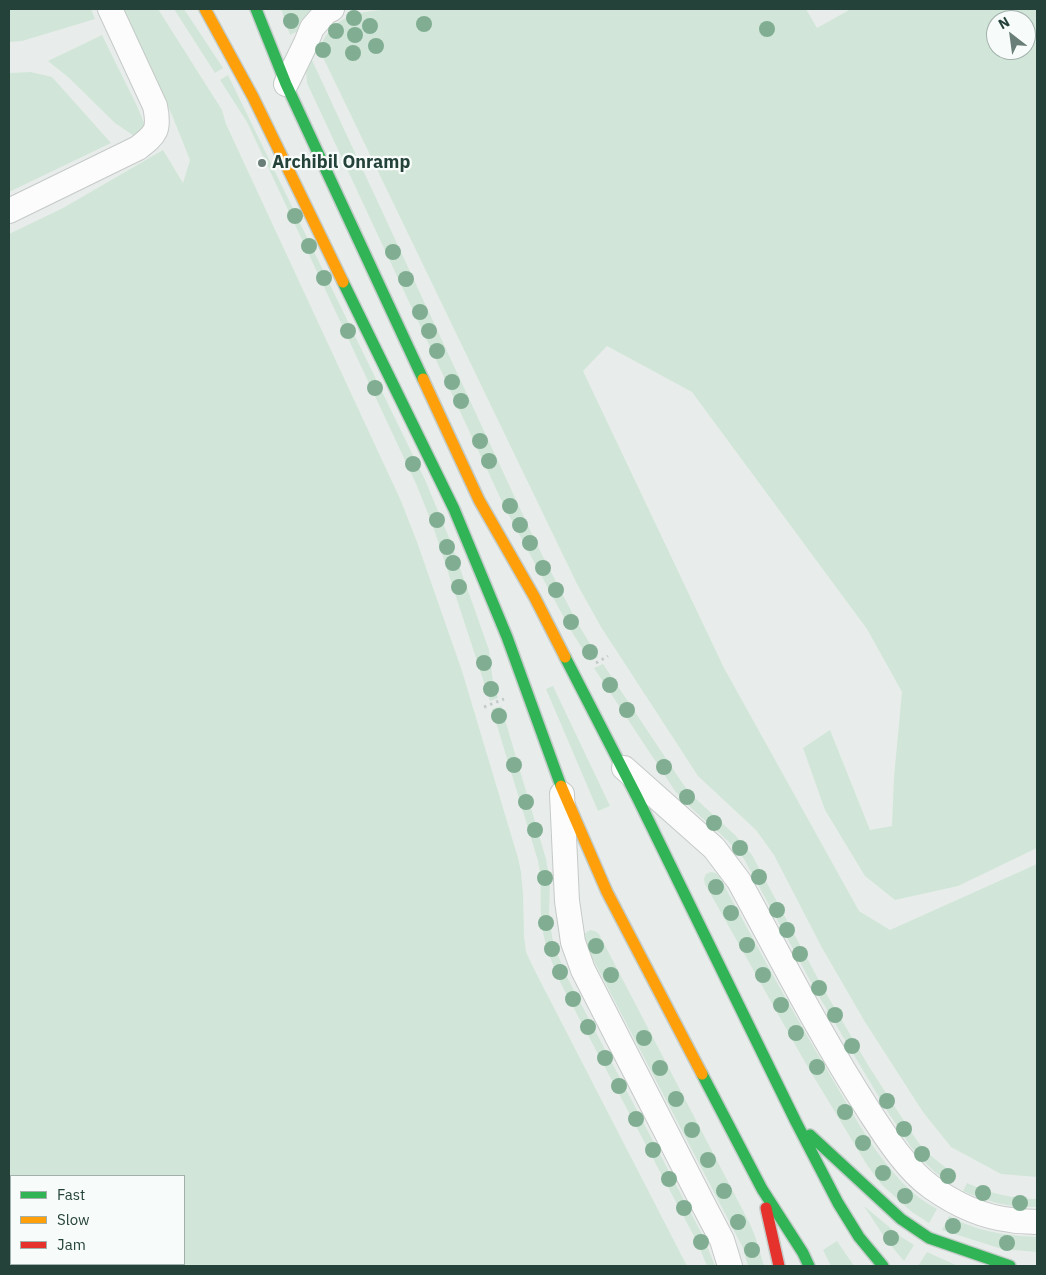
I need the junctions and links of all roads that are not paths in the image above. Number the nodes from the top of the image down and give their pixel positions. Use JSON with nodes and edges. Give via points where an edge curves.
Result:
{"nodes":[{"id":1,"x":110,"y":9,"type":"edge"},
{"id":2,"x":205,"y":9,"type":"edge"},
{"id":3,"x":256,"y":9,"type":"edge"},
{"id":4,"x":332,"y":9,"type":"edge"},
{"id":5,"x":286,"y":84,"type":"junction"},
{"id":6,"x":9,"y":211,"type":"edge"},
{"id":7,"x":619,"y":764,"type":"junction"},
{"id":8,"x":561,"y":787,"type":"junction"},
{"id":9,"x":796,"y":1122,"type":"junction"},
{"id":10,"x":762,"y":1190,"type":"junction"},
{"id":11,"x":1037,"y":1222,"type":"edge"},
{"id":12,"x":730,"y":1266,"type":"edge"},
{"id":13,"x":779,"y":1266,"type":"edge"},
{"id":14,"x":809,"y":1266,"type":"edge"},
{"id":15,"x":883,"y":1266,"type":"edge"},
{"id":16,"x":1010,"y":1266,"type":"edge"}],
"edges":[{"from":1,"to":6,"type":"street","via":[[155,106],[159,121],[152,137],[138,148]]},
{"from":2,"to":8,"type":"main road","via":[[253,97],[454,509],[508,637]]},
{"from":3,"to":5,"type":"main road"},
{"from":4,"to":5,"type":"street","via":[[312,28]]},
{"from":5,"to":7,"type":"main road","via":[[479,500],[535,598]]},
{"from":7,"to":9,"type":"main road"},
{"from":7,"to":11,"type":"street","via":[[726,862],[850,1082],[913,1171],[930,1186],[979,1213]]},
{"from":8,"to":10,"type":"main road","via":[[607,892]]},
{"from":8,"to":12,"type":"street","via":[[566,901],[573,942],[583,970],[722,1240]]},
{"from":9,"to":15,"type":"main road","via":[[838,1203],[859,1237]]},
{"from":9,"to":16,"type":"main road","via":[[901,1219],[929,1238]]},
{"from":10,"to":13,"type":"main road"},
{"from":10,"to":14,"type":"main road"}]}
